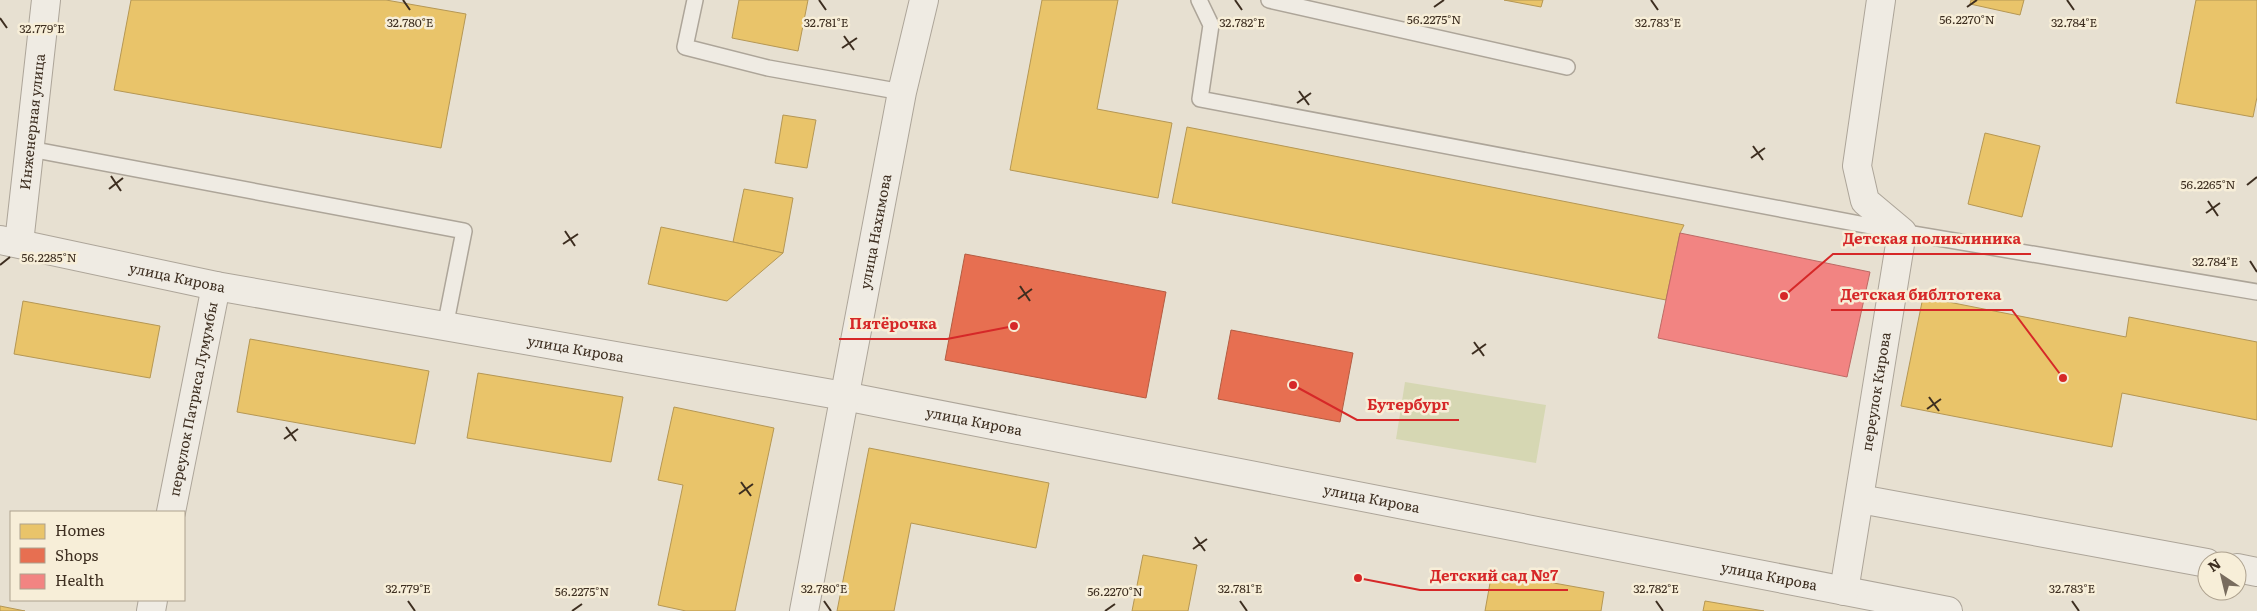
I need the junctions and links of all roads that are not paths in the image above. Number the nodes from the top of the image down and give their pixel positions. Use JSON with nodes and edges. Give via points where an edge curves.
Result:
{"nodes":[{"id":1,"x":46,"y":0,"type":"edge"},
{"id":2,"x":695,"y":0,"type":"edge"},
{"id":3,"x":924,"y":0,"type":"edge"},
{"id":4,"x":1199,"y":0,"type":"edge"},
{"id":5,"x":1269,"y":0,"type":"edge"},
{"id":6,"x":1880,"y":0,"type":"edge"},
{"id":7,"x":1567,"y":67,"type":"dead end"},
{"id":8,"x":902,"y":92,"type":"junction"},
{"id":9,"x":30,"y":149,"type":"junction"},
{"id":10,"x":1902,"y":232,"type":"junction"},
{"id":11,"x":10,"y":241,"type":"edge"},
{"id":12,"x":216,"y":286,"type":"junction"},
{"id":13,"x":2257,"y":292,"type":"edge"},
{"id":14,"x":445,"y":327,"type":"junction"},
{"id":15,"x":844,"y":396,"type":"junction"},
{"id":16,"x":1860,"y":499,"type":"junction"},
{"id":17,"x":171,"y":511,"type":"edge"},
{"id":18,"x":2197,"y":561,"type":"edge"},
{"id":19,"x":1844,"y":591,"type":"junction"},
{"id":20,"x":804,"y":611,"type":"edge"},
{"id":21,"x":1948,"y":611,"type":"edge"}],
"edges":[{"from":1,"to":9,"type":"street","name":"Инженерная улица"},
{"from":2,"to":8,"type":"lane","via":[[685,47],[768,68]]},
{"from":3,"to":8,"type":"street","name":"улица Нахимова"},
{"from":4,"to":10,"type":"lane","via":[[1211,25],[1200,99]]},
{"from":5,"to":7,"type":"lane"},
{"from":6,"to":10,"type":"street","via":[[1857,166],[1865,201]]},
{"from":8,"to":15,"type":"street","name":"улица Нахимова"},
{"from":9,"to":11,"type":"street","name":"Инженерная улица"},
{"from":9,"to":14,"type":"lane","via":[[464,231]]},
{"from":10,"to":13,"type":"lane"},
{"from":10,"to":16,"type":"street","name":"переулок Кирова"},
{"from":11,"to":12,"type":"street","name":"улица Кирова"},
{"from":12,"to":14,"type":"street","name":"улица Кирова"},
{"from":12,"to":17,"type":"street","name":"переулок Патриса Лумумбы"},
{"from":14,"to":15,"type":"street","name":"улица Кирова"},
{"from":15,"to":19,"type":"street","name":"улица Кирова"},
{"from":15,"to":20,"type":"street","name":"улица Нахимова"},
{"from":16,"to":18,"type":"street"},
{"from":16,"to":19,"type":"street","name":"переулок Кирова"},
{"from":19,"to":21,"type":"street","name":"улица Кирова"}]}
